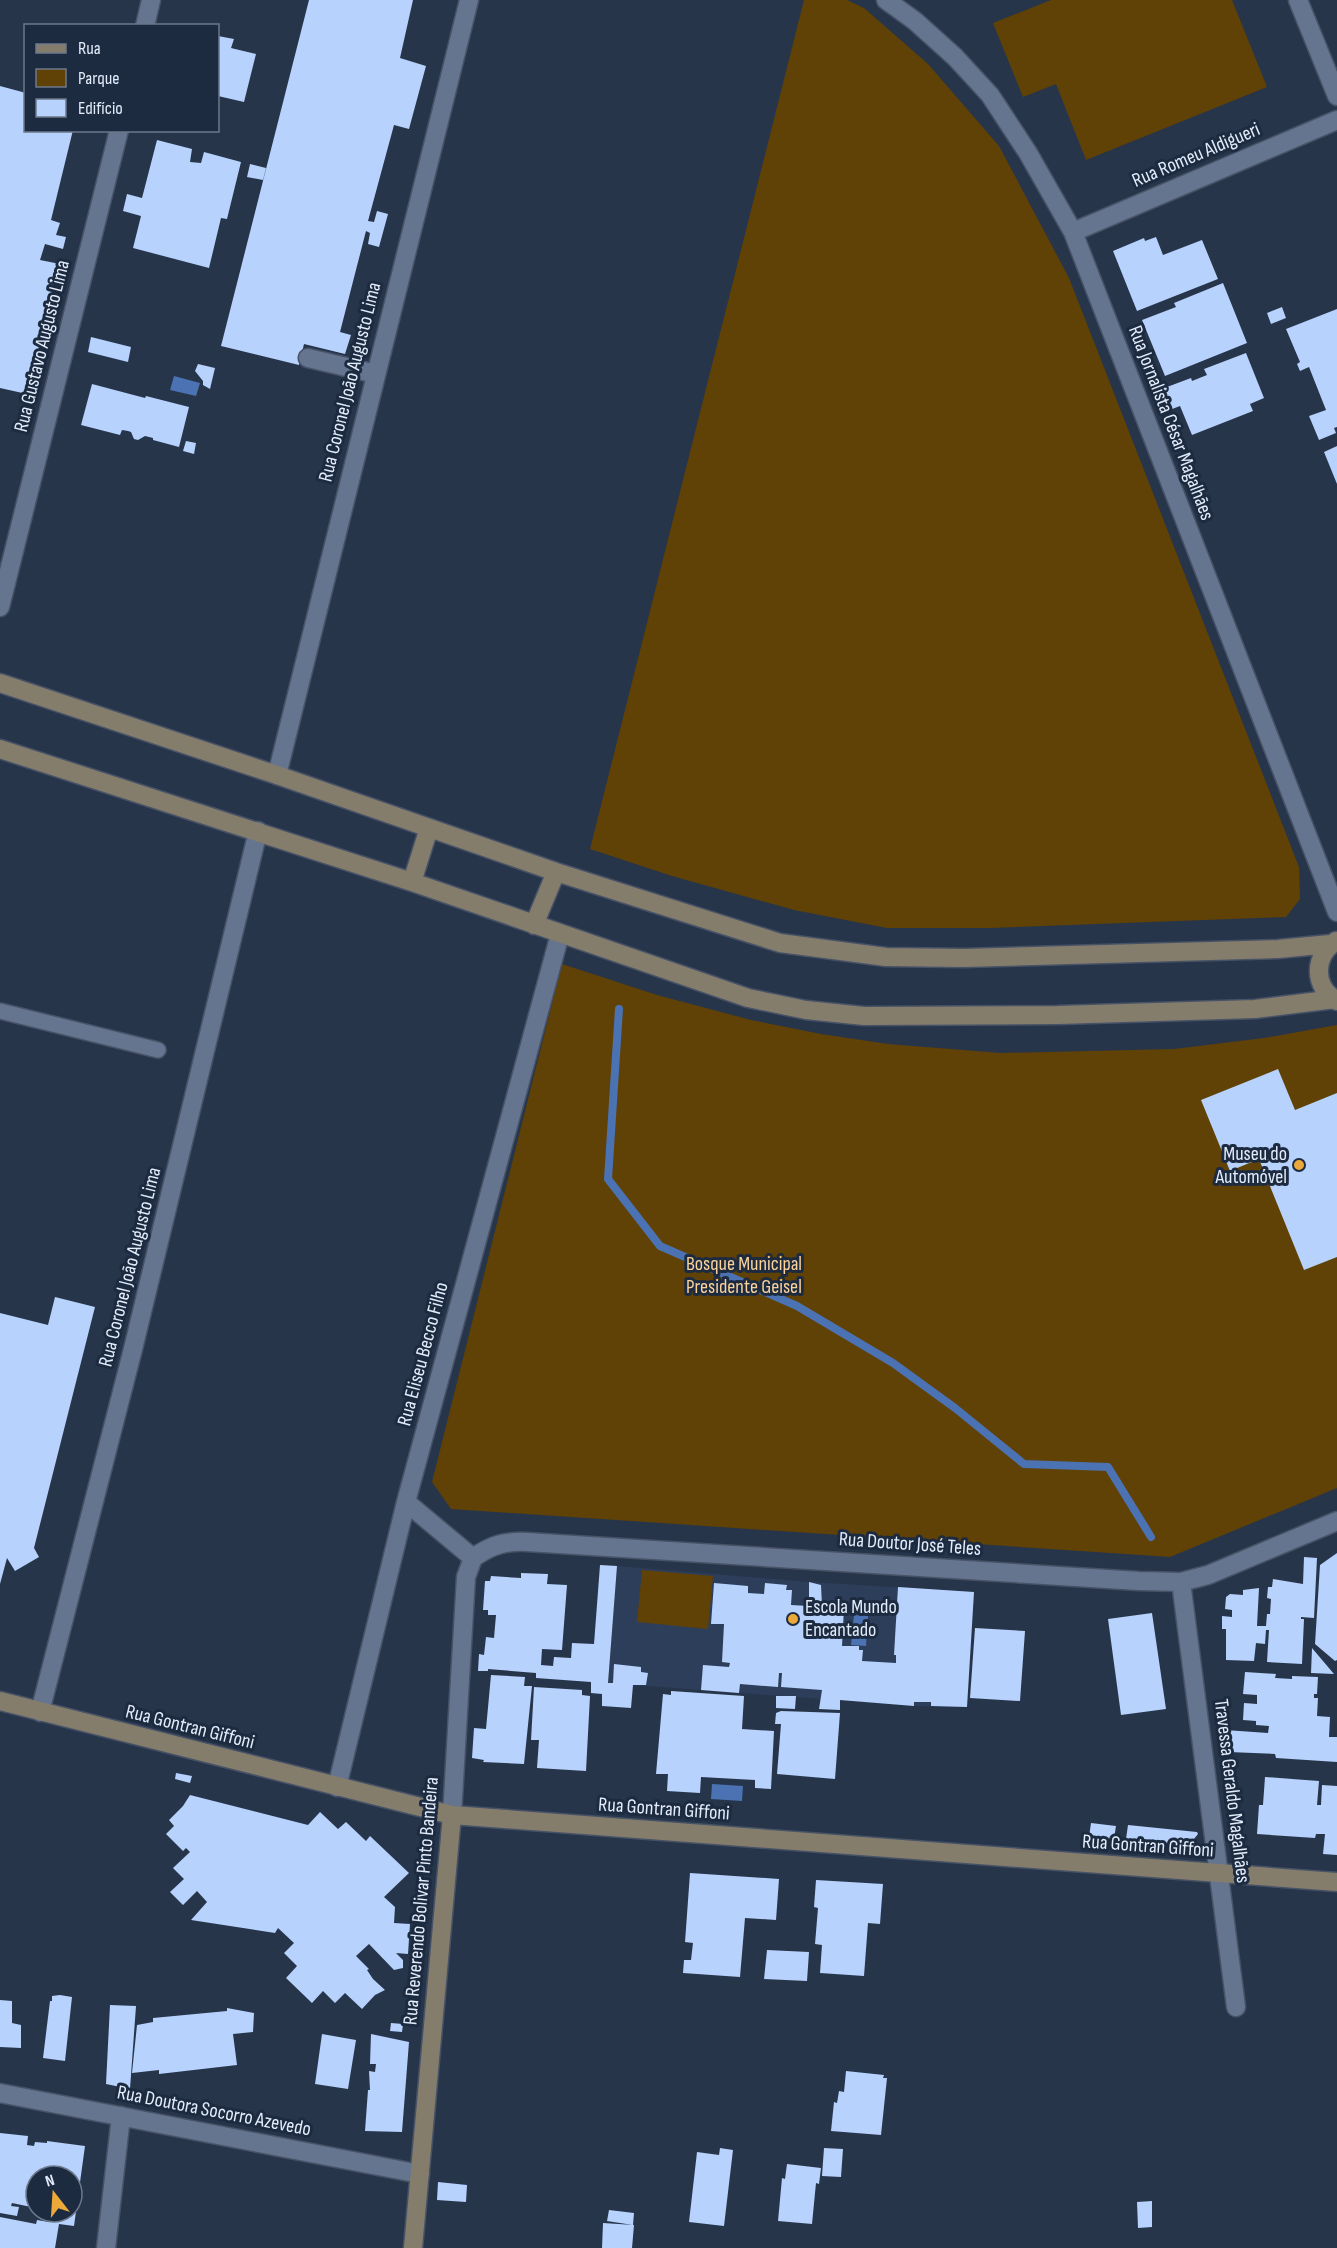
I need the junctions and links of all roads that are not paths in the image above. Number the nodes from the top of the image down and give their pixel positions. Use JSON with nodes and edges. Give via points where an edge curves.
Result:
{"nodes":[{"id":1,"x":151,"y":0,"type":"edge"},
{"id":2,"x":470,"y":0,"type":"edge"},
{"id":3,"x":886,"y":0,"type":"edge"},
{"id":4,"x":1298,"y":0,"type":"edge"},
{"id":5,"x":145,"y":24,"type":"edge"},
{"id":6,"x":1337,"y":96,"type":"edge"},
{"id":7,"x":1337,"y":120,"type":"edge"},
{"id":8,"x":118,"y":132,"type":"edge"},
{"id":9,"x":1072,"y":232,"type":"junction"},
{"id":10,"x":308,"y":358,"type":"dead end"},
{"id":11,"x":376,"y":374,"type":"junction"},
{"id":12,"x":0,"y":608,"type":"edge"},
{"id":13,"x":0,"y":683,"type":"edge"},
{"id":14,"x":0,"y":749,"type":"edge"},
{"id":15,"x":277,"y":775,"type":"junction"},
{"id":16,"x":429,"y":828,"type":"junction"},
{"id":17,"x":258,"y":831,"type":"junction"},
{"id":18,"x":556,"y":872,"type":"junction"},
{"id":19,"x":412,"y":882,"type":"junction"},
{"id":20,"x":1337,"y":912,"type":"edge"},
{"id":21,"x":534,"y":925,"type":"junction"},
{"id":22,"x":560,"y":934,"type":"junction"},
{"id":23,"x":1334,"y":942,"type":"edge"},
{"id":24,"x":1336,"y":1000,"type":"edge"},
{"id":25,"x":0,"y":1011,"type":"edge"},
{"id":26,"x":158,"y":1050,"type":"dead end"},
{"id":27,"x":406,"y":1502,"type":"junction"},
{"id":28,"x":1337,"y":1521,"type":"edge"},
{"id":29,"x":473,"y":1558,"type":"junction"},
{"id":30,"x":1181,"y":1582,"type":"junction"},
{"id":31,"x":0,"y":1701,"type":"edge"},
{"id":32,"x":40,"y":1712,"type":"junction"},
{"id":33,"x":337,"y":1787,"type":"junction"},
{"id":34,"x":452,"y":1815,"type":"junction"},
{"id":35,"x":1220,"y":1874,"type":"junction"},
{"id":36,"x":1337,"y":1882,"type":"edge"},
{"id":37,"x":1236,"y":2007,"type":"dead end"},
{"id":38,"x":0,"y":2093,"type":"edge"},
{"id":39,"x":121,"y":2116,"type":"junction"},
{"id":40,"x":420,"y":2174,"type":"junction"},
{"id":41,"x":106,"y":2248,"type":"edge"},
{"id":42,"x":413,"y":2248,"type":"edge"}],
"edges":[{"from":1,"to":5,"type":"street"},
{"from":2,"to":11,"type":"street","name":"Rua Coronel João Augusto Lima"},
{"from":3,"to":9,"type":"street","name":"Rua Jornalista César Magalhães","via":[[955,57],[990,95]]},
{"from":4,"to":6,"type":"street"},
{"from":7,"to":9,"type":"street","name":"Rua Romeu Aldigueri"},
{"from":8,"to":12,"type":"street","name":"Rua Gustavo Augusto Lima"},
{"from":9,"to":20,"type":"street","name":"Rua Jornalista César Magalhães"},
{"from":10,"to":11,"type":"street"},
{"from":11,"to":15,"type":"street","name":"Rua Coronel João Augusto Lima"},
{"from":13,"to":15,"type":"main road"},
{"from":14,"to":17,"type":"main road"},
{"from":15,"to":16,"type":"main road"},
{"from":16,"to":18,"type":"main road"},
{"from":16,"to":19,"type":"main road"},
{"from":17,"to":19,"type":"main road"},
{"from":17,"to":32,"type":"street","name":"Rua Coronel João Augusto Lima","via":[[133,1349]]},
{"from":18,"to":21,"type":"main road"},
{"from":18,"to":23,"type":"main road","via":[[780,943],[886,957],[1278,949]]},
{"from":19,"to":21,"type":"main road"},
{"from":21,"to":22,"type":"main road"},
{"from":22,"to":24,"type":"main road","via":[[748,998],[864,1016],[1255,1009]]},
{"from":22,"to":27,"type":"street","name":"Rua Eliseu Becco Filho"},
{"from":23,"to":24,"type":"main road","via":[[1322,954],[1319,977],[1323,988]]},
{"from":25,"to":26,"type":"lane"},
{"from":27,"to":29,"type":"street"},
{"from":27,"to":33,"type":"street","name":"Rua Eliseu Becco Filho"},
{"from":28,"to":30,"type":"street","name":"Rua Doutor José Teles","via":[[1208,1575]]},
{"from":29,"to":30,"type":"street","name":"Rua Doutor José Teles","via":[[488,1547],[507,1541]]},
{"from":29,"to":34,"type":"street","name":"Rua Reverendo Bolivar Pinto Bandeira","via":[[466,1577]]},
{"from":30,"to":35,"type":"street","name":"Travessa Geraldo Magalhães"},
{"from":31,"to":32,"type":"main road","name":"Rua Gontran Giffoni"},
{"from":32,"to":33,"type":"main road","name":"Rua Gontran Giffoni"},
{"from":33,"to":34,"type":"main road","name":"Rua Gontran Giffoni"},
{"from":34,"to":35,"type":"main road","name":"Rua Gontran Giffoni"},
{"from":34,"to":40,"type":"main road","name":"Rua Reverendo Bolivar Pinto Bandeira"},
{"from":35,"to":36,"type":"main road","name":"Rua Gontran Giffoni"},
{"from":35,"to":37,"type":"street","name":"Travessa Geraldo Magalhães"},
{"from":38,"to":39,"type":"street","name":"Rua Doutora Socorro Azevedo"},
{"from":39,"to":40,"type":"street","name":"Rua Doutora Socorro Azevedo"},
{"from":39,"to":41,"type":"street"},
{"from":40,"to":42,"type":"main road","name":"Rua Reverendo Bolivar Pinto Bandeira"}]}
